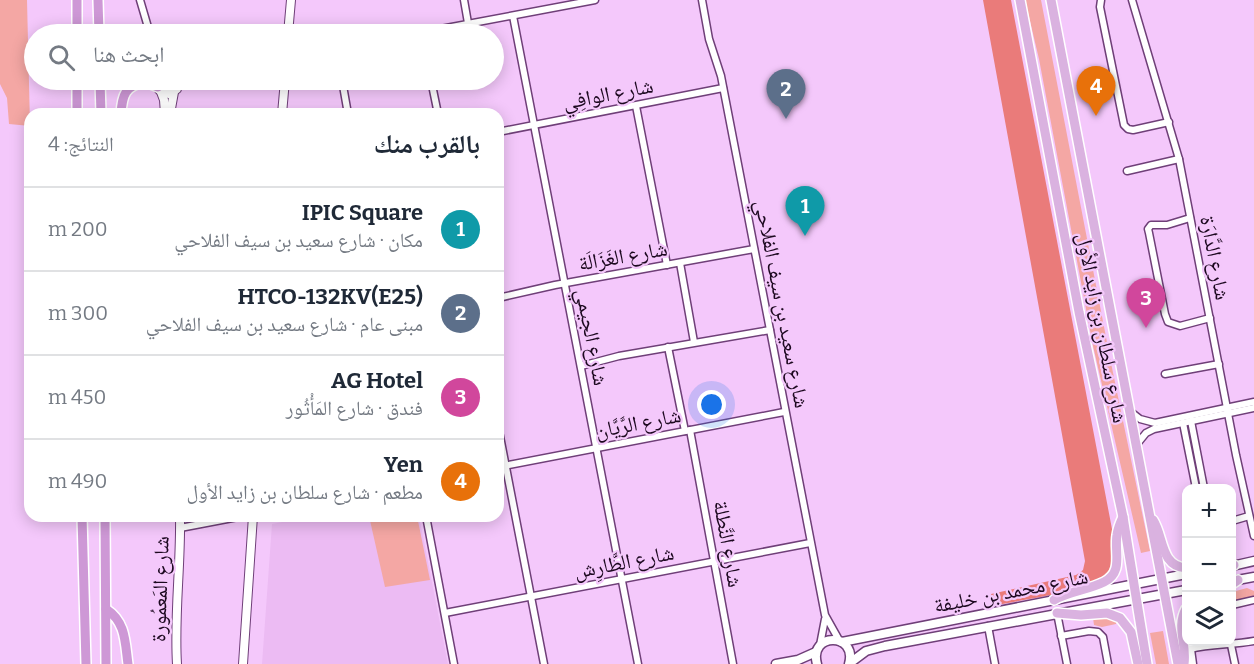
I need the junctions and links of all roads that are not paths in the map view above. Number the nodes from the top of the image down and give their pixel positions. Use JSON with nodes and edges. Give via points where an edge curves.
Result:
{"nodes":[{"id":1,"x":77,"y":0,"type":"edge"},
{"id":2,"x":99,"y":0,"type":"edge"},
{"id":3,"x":140,"y":0,"type":"edge"},
{"id":4,"x":291,"y":0,"type":"edge"},
{"id":5,"x":464,"y":0,"type":"edge"},
{"id":6,"x":595,"y":0,"type":"edge"},
{"id":7,"x":702,"y":0,"type":"edge"},
{"id":8,"x":1020,"y":0,"type":"edge"},
{"id":9,"x":1051,"y":0,"type":"edge"},
{"id":10,"x":1101,"y":0,"type":"edge"},
{"id":11,"x":1132,"y":0,"type":"edge"},
{"id":12,"x":513,"y":16,"type":"junction"},
{"id":13,"x":77,"y":24,"type":"edge"},
{"id":14,"x":99,"y":24,"type":"edge"},
{"id":15,"x":147,"y":24,"type":"edge"},
{"id":16,"x":289,"y":24,"type":"edge"},
{"id":17,"x":468,"y":24,"type":"joint"},
{"id":18,"x":723,"y":88,"type":"junction"},
{"id":19,"x":77,"y":90,"type":"edge"},
{"id":20,"x":100,"y":90,"type":"edge"},
{"id":21,"x":127,"y":90,"type":"edge"},
{"id":22,"x":161,"y":90,"type":"edge"},
{"id":23,"x":176,"y":90,"type":"edge"},
{"id":24,"x":284,"y":90,"type":"edge"},
{"id":25,"x":344,"y":90,"type":"edge"},
{"id":26,"x":433,"y":90,"type":"edge"},
{"id":27,"x":636,"y":106,"type":"junction"},
{"id":28,"x":77,"y":108,"type":"edge"},
{"id":29,"x":101,"y":108,"type":"edge"},
{"id":30,"x":122,"y":108,"type":"edge"},
{"id":31,"x":165,"y":108,"type":"edge"},
{"id":32,"x":172,"y":108,"type":"edge"},
{"id":33,"x":283,"y":108,"type":"edge"},
{"id":34,"x":347,"y":108,"type":"edge"},
{"id":35,"x":437,"y":108,"type":"edge"},
{"id":36,"x":1169,"y":122,"type":"junction"},
{"id":37,"x":535,"y":125,"type":"junction"},
{"id":38,"x":504,"y":131,"type":"edge"},
{"id":39,"x":1179,"y":159,"type":"junction"},
{"id":40,"x":1127,"y":171,"type":"dead end"},
{"id":41,"x":1191,"y":218,"type":"junction"},
{"id":42,"x":754,"y":249,"type":"junction"},
{"id":43,"x":680,"y":262,"type":"junction"},
{"id":44,"x":667,"y":265,"type":"junction"},
{"id":45,"x":565,"y":283,"type":"junction"},
{"id":46,"x":504,"y":297,"type":"edge"},
{"id":47,"x":1210,"y":318,"type":"junction"},
{"id":48,"x":770,"y":330,"type":"junction"},
{"id":49,"x":694,"y":342,"type":"junction"},
{"id":50,"x":668,"y":347,"type":"junction"},
{"id":51,"x":1219,"y":364,"type":"junction"},
{"id":52,"x":581,"y":366,"type":"junction"},
{"id":53,"x":1165,"y":374,"type":"dead end"},
{"id":54,"x":1254,"y":402,"type":"edge"},
{"id":55,"x":1129,"y":408,"type":"junction"},
{"id":56,"x":1254,"y":408,"type":"edge"},
{"id":57,"x":1227,"y":410,"type":"junction"},
{"id":58,"x":784,"y":412,"type":"junction"},
{"id":59,"x":1191,"y":422,"type":"junction"},
{"id":60,"x":1184,"y":423,"type":"junction"},
{"id":61,"x":687,"y":431,"type":"junction"},
{"id":62,"x":1137,"y":444,"type":"junction"},
{"id":63,"x":596,"y":448,"type":"junction"},
{"id":64,"x":504,"y":455,"type":"edge"},
{"id":65,"x":506,"y":465,"type":"junction"},
{"id":66,"x":1195,"y":484,"type":"edge"},
{"id":67,"x":1203,"y":484,"type":"edge"},
{"id":68,"x":1149,"y":515,"type":"junction"},
{"id":69,"x":1249,"y":516,"type":"junction"},
{"id":70,"x":1123,"y":517,"type":"junction"},
{"id":71,"x":1236,"y":520,"type":"edge"},
{"id":72,"x":82,"y":522,"type":"edge"},
{"id":73,"x":105,"y":522,"type":"edge"},
{"id":74,"x":180,"y":522,"type":"edge"},
{"id":75,"x":212,"y":522,"type":"edge"},
{"id":76,"x":253,"y":522,"type":"edge"},
{"id":77,"x":427,"y":522,"type":"edge"},
{"id":78,"x":180,"y":528,"type":"junction"},
{"id":79,"x":1254,"y":536,"type":"edge"},
{"id":80,"x":810,"y":543,"type":"junction"},
{"id":81,"x":715,"y":561,"type":"junction"},
{"id":82,"x":1254,"y":561,"type":"edge"},
{"id":83,"x":1236,"y":564,"type":"edge"},
{"id":84,"x":1182,"y":566,"type":"edge"},
{"id":85,"x":1182,"y":575,"type":"edge"},
{"id":86,"x":622,"y":579,"type":"junction"},
{"id":87,"x":1161,"y":579,"type":"junction"},
{"id":88,"x":1134,"y":584,"type":"junction"},
{"id":89,"x":1182,"y":590,"type":"edge"},
{"id":90,"x":1164,"y":593,"type":"junction"},
{"id":91,"x":531,"y":597,"type":"junction"},
{"id":92,"x":1137,"y":598,"type":"junction"},
{"id":93,"x":1054,"y":600,"type":"junction"},
{"id":94,"x":1254,"y":600,"type":"edge"},
{"id":95,"x":1236,"y":604,"type":"edge"},
{"id":96,"x":106,"y":609,"type":"junction"},
{"id":97,"x":444,"y":613,"type":"junction"},
{"id":98,"x":1057,"y":613,"type":"junction"},
{"id":99,"x":825,"y":615,"type":"junction"},
{"id":100,"x":988,"y":626,"type":"junction"},
{"id":101,"x":1061,"y":636,"type":"junction"},
{"id":102,"x":840,"y":641,"type":"junction"},
{"id":103,"x":1254,"y":641,"type":"edge"},
{"id":104,"x":1236,"y":644,"type":"edge"},
{"id":105,"x":1184,"y":646,"type":"edge"},
{"id":106,"x":1190,"y":646,"type":"edge"},
{"id":107,"x":1231,"y":646,"type":"edge"},
{"id":108,"x":818,"y":649,"type":"junction"},
{"id":109,"x":107,"y":663,"type":"edge"},
{"id":110,"x":86,"y":664,"type":"edge"},
{"id":111,"x":128,"y":664,"type":"edge"},
{"id":112,"x":177,"y":664,"type":"edge"},
{"id":113,"x":243,"y":664,"type":"edge"},
{"id":114,"x":454,"y":664,"type":"edge"},
{"id":115,"x":544,"y":664,"type":"edge"},
{"id":116,"x":638,"y":664,"type":"edge"},
{"id":117,"x":733,"y":664,"type":"edge"},
{"id":118,"x":776,"y":664,"type":"edge"},
{"id":119,"x":817,"y":664,"type":"edge"},
{"id":120,"x":849,"y":664,"type":"edge"},
{"id":121,"x":995,"y":664,"type":"edge"},
{"id":122,"x":1066,"y":664,"type":"edge"},
{"id":123,"x":1108,"y":664,"type":"edge"},
{"id":124,"x":1138,"y":664,"type":"edge"},
{"id":125,"x":1147,"y":664,"type":"edge"},
{"id":126,"x":1178,"y":664,"type":"edge"},
{"id":127,"x":1184,"y":664,"type":"edge"},
{"id":128,"x":1193,"y":664,"type":"edge"},
{"id":129,"x":1235,"y":664,"type":"edge"}],
"edges":[{"from":1,"to":13,"type":"highway"},
{"from":2,"to":14,"type":"highway"},
{"from":3,"to":15,"type":"street"},
{"from":4,"to":16,"type":"street"},
{"from":5,"to":17,"type":"street"},
{"from":6,"to":12,"type":"street"},
{"from":7,"to":18,"type":"street","name":"شارع سعيد بن سيف الفلاحي"},
{"from":8,"to":70,"type":"main road","name":"شارع سلطان بن زايد الأول","via":[[1079,312]]},
{"from":9,"to":55,"type":"main road","name":"شارع سلطان بن زايد الأول"},
{"from":10,"to":36,"type":"street","via":[[1124,125],[1134,130]]},
{"from":11,"to":36,"type":"street","name":"شارع الدَّارَة"},
{"from":12,"to":17,"type":"street"},
{"from":12,"to":37,"type":"street","name":"شارع الجيمي"},
{"from":18,"to":27,"type":"street","name":"شارع الوافِي"},
{"from":18,"to":42,"type":"street","name":"شارع سعيد بن سيف الفلاحي"},
{"from":19,"to":28,"type":"highway"},
{"from":20,"to":29,"type":"highway"},
{"from":21,"to":30,"type":"highway"},
{"from":22,"to":31,"type":"street"},
{"from":23,"to":32,"type":"street"},
{"from":24,"to":33,"type":"street"},
{"from":25,"to":34,"type":"street"},
{"from":26,"to":35,"type":"street"},
{"from":27,"to":37,"type":"street","name":"شارع الوافِي"},
{"from":27,"to":44,"type":"street"},
{"from":36,"to":39,"type":"street","name":"شارع الدَّارَة"},
{"from":37,"to":38,"type":"street","name":"شارع الوافِي"},
{"from":37,"to":45,"type":"street","name":"شارع الجيمي"},
{"from":39,"to":40,"type":"street"},
{"from":39,"to":41,"type":"street","name":"شارع الدَّارَة"},
{"from":41,"to":47,"type":"street","name":"شارع الدَّارَة"},
{"from":41,"to":47,"type":"street","via":[[1167,225],[1153,224],[1148,231],[1168,322],[1180,326]]},
{"from":42,"to":43,"type":"street","name":"شارع الغَزَالَة"},
{"from":42,"to":48,"type":"street","name":"شارع سعيد بن سيف الفلاحي"},
{"from":43,"to":44,"type":"street","name":"شارع الغَزَالَة"},
{"from":43,"to":49,"type":"street"},
{"from":44,"to":45,"type":"street","name":"شارع الغَزَالَة"},
{"from":45,"to":46,"type":"street","name":"شارع الغَزَالَة"},
{"from":45,"to":52,"type":"street","name":"شارع الجيمي"},
{"from":47,"to":51,"type":"street","name":"شارع الدَّارَة"},
{"from":48,"to":49,"type":"street"},
{"from":48,"to":58,"type":"street","name":"شارع سعيد بن سيف الفلاحي"},
{"from":49,"to":50,"type":"street"},
{"from":50,"to":52,"type":"street"},
{"from":50,"to":61,"type":"street","name":"شارع النَّطلة"},
{"from":51,"to":53,"type":"street"},
{"from":51,"to":57,"type":"street","name":"شارع الدَّارَة"},
{"from":52,"to":63,"type":"street","name":"شارع الجيمي"},
{"from":54,"to":57,"type":"street"},
{"from":55,"to":57,"type":"street","via":[[1140,419],[1155,423]]},
{"from":55,"to":62,"type":"main road","name":"شارع سلطان بن زايد الأول"},
{"from":56,"to":57,"type":"street"},
{"from":57,"to":59,"type":"street"},
{"from":57,"to":69,"type":"street","name":"شارع الدَّارَة"},
{"from":58,"to":61,"type":"street","name":"شارع الرَّيَّان"},
{"from":58,"to":80,"type":"street","name":"شارع سعيد بن سيف الفلاحي"},
{"from":59,"to":60,"type":"street"},
{"from":59,"to":67,"type":"street"},
{"from":60,"to":62,"type":"street","via":[[1150,430]]},
{"from":60,"to":66,"type":"street"},
{"from":61,"to":63,"type":"street","name":"شارع الرَّيَّان"},
{"from":61,"to":81,"type":"street","name":"شارع النَّطلة"},
{"from":62,"to":68,"type":"main road","name":"شارع سلطان بن زايد الأول"},
{"from":63,"to":65,"type":"street","name":"شارع الرَّيَّان"},
{"from":63,"to":86,"type":"street","name":"شارع الجيمي"},
{"from":64,"to":65,"type":"street"},
{"from":65,"to":91,"type":"street"},
{"from":68,"to":84,"type":"main road","via":[[1157,525],[1168,560]]},
{"from":68,"to":87,"type":"main road","name":"شارع سلطان بن زايد الأول"},
{"from":69,"to":71,"type":"street"},
{"from":69,"to":79,"type":"street","name":"شارع الدَّارَة"},
{"from":70,"to":88,"type":"main road","name":"شارع سلطان بن زايد الأول"},
{"from":70,"to":93,"type":"main road","via":[[1117,533],[1117,564],[1113,574],[1105,582]]},
{"from":72,"to":110,"type":"highway"},
{"from":73,"to":96,"type":"highway"},
{"from":74,"to":78,"type":"street","name":"شارع المَعمُورة"},
{"from":75,"to":78,"type":"street"},
{"from":76,"to":113,"type":"street"},
{"from":77,"to":97,"type":"street"},
{"from":78,"to":112,"type":"street","name":"شارع المَعمُورة"},
{"from":80,"to":81,"type":"street","name":"شارع الطَّارِش"},
{"from":80,"to":99,"type":"street","name":"شارع سعيد بن سيف الفلاحي"},
{"from":81,"to":86,"type":"street","name":"شارع الطَّارِش"},
{"from":81,"to":117,"type":"street","name":"شارع النَّطلة"},
{"from":82,"to":83,"type":"main road"},
{"from":85,"to":87,"type":"main road","name":"شارع محمد بن خليفة"},
{"from":86,"to":91,"type":"street","name":"شارع الطَّارِش"},
{"from":86,"to":116,"type":"street","name":"شارع الجيمي"},
{"from":87,"to":88,"type":"main road","name":"شارع محمد بن خليفة"},
{"from":87,"to":90,"type":"main road","name":"شارع سلطان بن زايد الأول"},
{"from":88,"to":92,"type":"main road","name":"شارع سلطان بن زايد الأول"},
{"from":88,"to":93,"type":"main road","name":"شارع محمد بن خليفة"},
{"from":89,"to":90,"type":"main road","name":"شارع محمد بن خليفة"},
{"from":90,"to":92,"type":"main road","name":"شارع محمد بن خليفة"},
{"from":90,"to":126,"type":"main road","name":"شارع سلطان بن زايد الأول"},
{"from":91,"to":97,"type":"street","name":"شارع الطَّارِش"},
{"from":91,"to":115,"type":"street"},
{"from":92,"to":98,"type":"main road","name":"شارع محمد بن خليفة"},
{"from":92,"to":125,"type":"main road","name":"شارع سلطان بن زايد الأول"},
{"from":93,"to":102,"type":"main road","name":"شارع محمد بن خليفة"},
{"from":94,"to":95,"type":"street"},
{"from":96,"to":109,"type":"highway"},
{"from":96,"to":111,"type":"highway","via":[[122,627]]},
{"from":97,"to":114,"type":"street"},
{"from":98,"to":100,"type":"main road","name":"شارع محمد بن خليفة"},
{"from":98,"to":101,"type":"street"},
{"from":98,"to":124,"type":"main road","via":[[1107,613],[1120,618],[1131,632]]},
{"from":99,"to":102,"type":"street","name":"شارع سعيد بن سيف الفلاحي"},
{"from":99,"to":108,"type":"street","name":"شارع سعيد بن سيف الفلاحي"},
{"from":100,"to":120,"type":"main road","name":"شارع محمد بن خليفة","via":[[872,649]]},
{"from":100,"to":121,"type":"street"},
{"from":101,"to":122,"type":"street"},
{"from":101,"to":123,"type":"street","via":[[1098,632],[1103,637]]},
{"from":102,"to":108,"type":"main road","name":"شارع محمد بن خليفة","via":[[829,640]]},
{"from":102,"to":120,"type":"main road","via":[[849,649]]},
{"from":103,"to":104,"type":"street"},
{"from":105,"to":127,"type":"main road"},
{"from":106,"to":128,"type":"street"},
{"from":107,"to":129,"type":"street"},
{"from":108,"to":118,"type":"main road","via":[[798,660]]},
{"from":108,"to":119,"type":"main road"}]}
